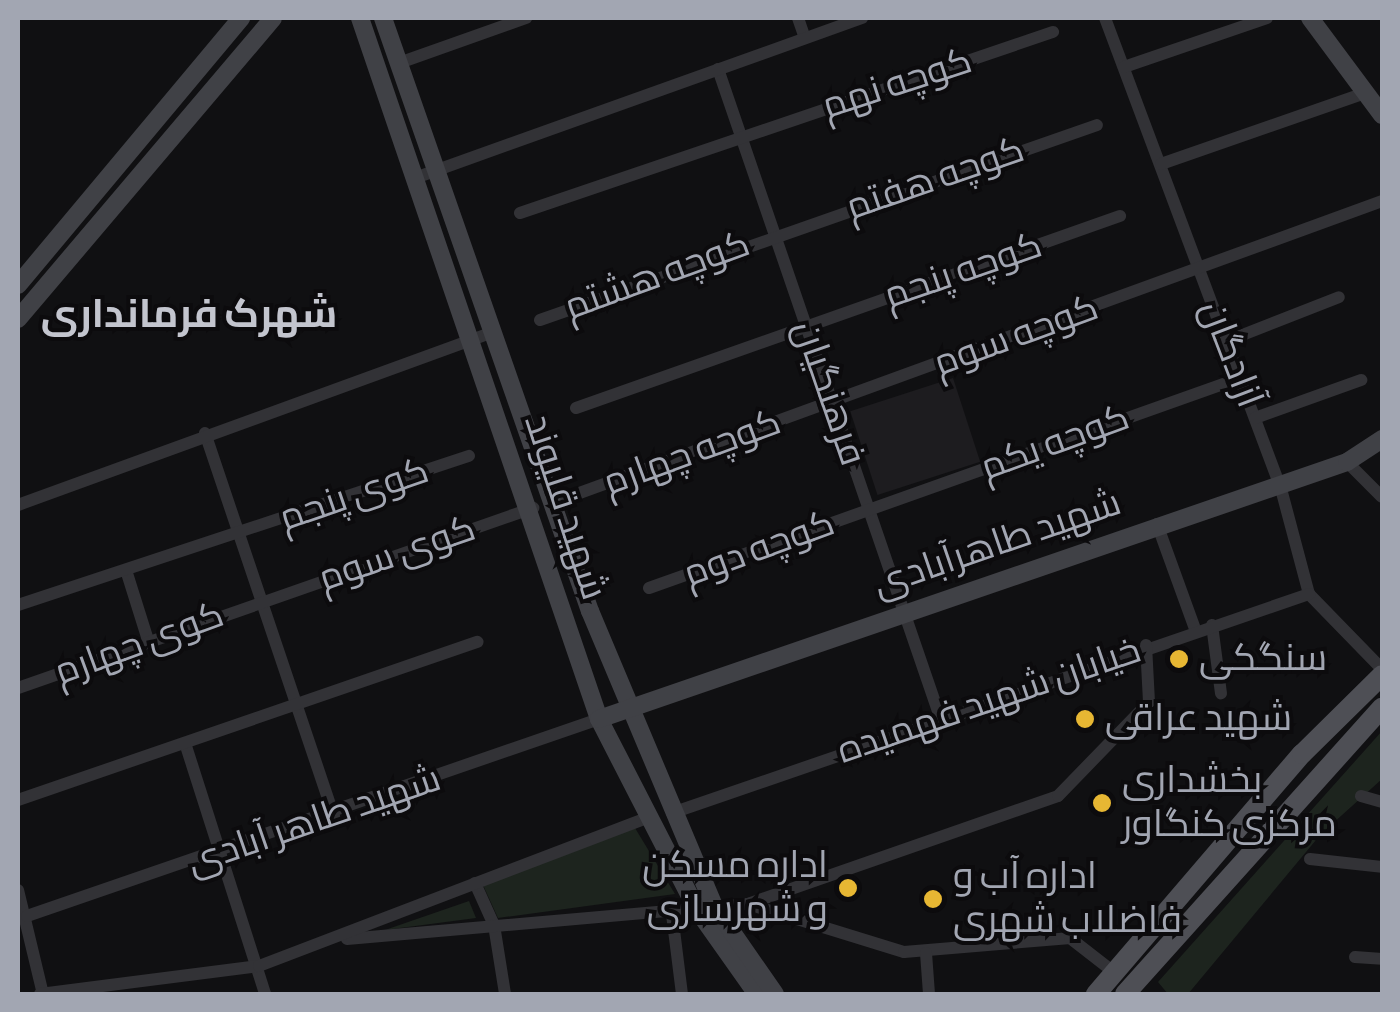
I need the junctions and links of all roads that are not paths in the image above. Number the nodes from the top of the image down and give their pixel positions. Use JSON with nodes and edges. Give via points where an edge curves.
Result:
{"nodes":[{"id":1,"x":242,"y":18,"type":"edge"},
{"id":2,"x":274,"y":18,"type":"edge"},
{"id":3,"x":360,"y":18,"type":"edge"},
{"id":4,"x":384,"y":18,"type":"edge"},
{"id":5,"x":526,"y":18,"type":"edge"},
{"id":6,"x":798,"y":18,"type":"edge"},
{"id":7,"x":862,"y":18,"type":"edge"},
{"id":8,"x":1106,"y":18,"type":"edge"},
{"id":9,"x":1267,"y":18,"type":"edge"},
{"id":10,"x":1310,"y":18,"type":"edge"},
{"id":11,"x":1053,"y":32,"type":"dead end"},
{"id":12,"x":805,"y":38,"type":"junction"},
{"id":13,"x":399,"y":63,"type":"junction"},
{"id":14,"x":1124,"y":67,"type":"junction"},
{"id":15,"x":718,"y":69,"type":"junction"},
{"id":16,"x":1376,"y":105,"type":"edge"},
{"id":17,"x":1097,"y":125,"type":"dead end"},
{"id":18,"x":741,"y":136,"type":"junction"},
{"id":19,"x":1160,"y":164,"type":"junction"},
{"id":20,"x":438,"y":170,"type":"junction"},
{"id":21,"x":415,"y":178,"type":"junction"},
{"id":22,"x":1382,"y":201,"type":"edge"},
{"id":23,"x":520,"y":213,"type":"dead end"},
{"id":24,"x":1120,"y":216,"type":"dead end"},
{"id":25,"x":774,"y":234,"type":"junction"},
{"id":26,"x":1200,"y":270,"type":"junction"},
{"id":27,"x":18,"y":285,"type":"edge"},
{"id":28,"x":1339,"y":297,"type":"dead end"},
{"id":29,"x":18,"y":319,"type":"edge"},
{"id":30,"x":540,"y":320,"type":"dead end"},
{"id":31,"x":806,"y":326,"type":"junction"},
{"id":32,"x":492,"y":332,"type":"junction"},
{"id":33,"x":474,"y":337,"type":"junction"},
{"id":34,"x":1226,"y":341,"type":"junction"},
{"id":35,"x":1240,"y":378,"type":"junction"},
{"id":36,"x":1361,"y":380,"type":"dead end"},
{"id":37,"x":832,"y":403,"type":"junction"},
{"id":38,"x":576,"y":408,"type":"dead end"},
{"id":39,"x":1255,"y":418,"type":"junction"},
{"id":40,"x":205,"y":433,"type":"junction"},
{"id":41,"x":1382,"y":439,"type":"edge"},
{"id":42,"x":468,"y":456,"type":"dead end"},
{"id":43,"x":1347,"y":462,"type":"junction"},
{"id":44,"x":1280,"y":485,"type":"junction"},
{"id":45,"x":1382,"y":497,"type":"edge"},
{"id":46,"x":552,"y":504,"type":"junction"},
{"id":47,"x":18,"y":506,"type":"edge"},
{"id":48,"x":532,"y":508,"type":"junction"},
{"id":49,"x":869,"y":510,"type":"junction"},
{"id":50,"x":1157,"y":524,"type":"junction"},
{"id":51,"x":239,"y":535,"type":"junction"},
{"id":52,"x":126,"y":570,"type":"junction"},
{"id":53,"x":649,"y":588,"type":"dead end"},
{"id":54,"x":1309,"y":594,"type":"junction"},
{"id":55,"x":261,"y":599,"type":"junction"},
{"id":56,"x":18,"y":605,"type":"edge"},
{"id":57,"x":904,"y":610,"type":"junction"},
{"id":58,"x":1212,"y":625,"type":"junction"},
{"id":59,"x":1195,"y":629,"type":"junction"},
{"id":60,"x":148,"y":640,"type":"junction"},
{"id":61,"x":478,"y":642,"type":"dead end"},
{"id":62,"x":1146,"y":645,"type":"junction"},
{"id":63,"x":1382,"y":672,"type":"edge"},
{"id":64,"x":18,"y":688,"type":"edge"},
{"id":65,"x":1221,"y":693,"type":"dead end"},
{"id":66,"x":298,"y":708,"type":"junction"},
{"id":67,"x":629,"y":708,"type":"junction"},
{"id":68,"x":1382,"y":710,"type":"edge"},
{"id":69,"x":940,"y":718,"type":"junction"},
{"id":70,"x":599,"y":719,"type":"junction"},
{"id":71,"x":186,"y":746,"type":"junction"},
{"id":72,"x":1361,"y":796,"type":"dead end"},
{"id":73,"x":18,"y":800,"type":"edge"},
{"id":74,"x":1382,"y":802,"type":"edge"},
{"id":75,"x":672,"y":813,"type":"junction"},
{"id":76,"x":334,"y":816,"type":"junction"},
{"id":77,"x":646,"y":818,"type":"junction"},
{"id":78,"x":223,"y":855,"type":"junction"},
{"id":79,"x":1310,"y":859,"type":"dead end"},
{"id":80,"x":1382,"y":866,"type":"edge"},
{"id":81,"x":475,"y":883,"type":"junction"},
{"id":82,"x":18,"y":890,"type":"edge"},
{"id":83,"x":748,"y":904,"type":"junction"},
{"id":84,"x":671,"y":906,"type":"junction"},
{"id":85,"x":705,"y":907,"type":"junction"},
{"id":86,"x":27,"y":916,"type":"junction"},
{"id":87,"x":494,"y":925,"type":"junction"},
{"id":88,"x":347,"y":939,"type":"junction"},
{"id":89,"x":926,"y":953,"type":"junction"},
{"id":90,"x":1355,"y":958,"type":"dead end"},
{"id":91,"x":1382,"y":959,"type":"edge"},
{"id":92,"x":260,"y":966,"type":"junction"},
{"id":93,"x":1115,"y":973,"type":"junction"},
{"id":94,"x":1134,"y":991,"type":"edge"},
{"id":95,"x":42,"y":994,"type":"edge"},
{"id":96,"x":264,"y":994,"type":"edge"},
{"id":97,"x":505,"y":994,"type":"edge"},
{"id":98,"x":682,"y":994,"type":"edge"},
{"id":99,"x":757,"y":994,"type":"edge"},
{"id":100,"x":775,"y":994,"type":"edge"},
{"id":101,"x":929,"y":994,"type":"edge"},
{"id":102,"x":1096,"y":994,"type":"edge"}],
"edges":[{"from":1,"to":27,"type":"main road"},
{"from":2,"to":29,"type":"main road"},
{"from":3,"to":21,"type":"main road","name":"شهید قلیوند"},
{"from":4,"to":13,"type":"main road","name":"شهید قلیوند"},
{"from":5,"to":13,"type":"street"},
{"from":6,"to":12,"type":"street"},
{"from":7,"to":12,"type":"street"},
{"from":8,"to":14,"type":"street","name":"آزادگان"},
{"from":9,"to":14,"type":"street"},
{"from":10,"to":16,"type":"main road"},
{"from":11,"to":18,"type":"street","name":"کوچه نهم"},
{"from":12,"to":15,"type":"street"},
{"from":13,"to":20,"type":"main road","name":"شهید قلیوند"},
{"from":14,"to":19,"type":"street","name":"آزادگان"},
{"from":15,"to":18,"type":"street","name":"فرهنگیان"},
{"from":15,"to":20,"type":"street"},
{"from":16,"to":19,"type":"street"},
{"from":17,"to":25,"type":"street","name":"کوچه هفتم"},
{"from":18,"to":23,"type":"street","name":"کوچه نهم"},
{"from":18,"to":25,"type":"street","name":"فرهنگیان"},
{"from":19,"to":26,"type":"street","name":"آزادگان"},
{"from":20,"to":21,"type":"street"},
{"from":20,"to":32,"type":"main road","name":"شهید قلیوند"},
{"from":21,"to":33,"type":"main road","name":"شهید قلیوند"},
{"from":22,"to":26,"type":"street","name":"کوچه سوم"},
{"from":24,"to":31,"type":"street","name":"کوچه پنجم"},
{"from":25,"to":30,"type":"street","name":"کوچه هشتم"},
{"from":25,"to":31,"type":"street","name":"فرهنگیان"},
{"from":26,"to":34,"type":"street","name":"آزادگان"},
{"from":26,"to":37,"type":"street","name":"کوچه سوم"},
{"from":28,"to":34,"type":"street"},
{"from":31,"to":37,"type":"street","name":"فرهنگیان"},
{"from":31,"to":38,"type":"street","name":"کوچه پنجم"},
{"from":32,"to":33,"type":"street"},
{"from":32,"to":46,"type":"main road","name":"شهید قلیوند"},
{"from":33,"to":40,"type":"street"},
{"from":33,"to":48,"type":"main road","name":"شهید قلیوند"},
{"from":34,"to":35,"type":"street","name":"آزادگان"},
{"from":35,"to":39,"type":"street","name":"آزادگان"},
{"from":35,"to":49,"type":"street","name":"کوچه یکم"},
{"from":36,"to":39,"type":"street"},
{"from":37,"to":46,"type":"street","name":"کوچه چهارم"},
{"from":37,"to":49,"type":"street","name":"فرهنگیان"},
{"from":39,"to":44,"type":"street","name":"آزادگان"},
{"from":40,"to":47,"type":"street"},
{"from":40,"to":51,"type":"street"},
{"from":41,"to":43,"type":"main road","name":"شهید طاهرآبادی"},
{"from":42,"to":51,"type":"street","name":"کوی پنجم"},
{"from":43,"to":44,"type":"main road","name":"شهید طاهرآبادی"},
{"from":43,"to":45,"type":"street"},
{"from":44,"to":50,"type":"main road","name":"شهید طاهرآبادی"},
{"from":44,"to":54,"type":"street","name":"آزادگان"},
{"from":46,"to":67,"type":"main road","name":"شهید قلیوند"},
{"from":48,"to":55,"type":"street","name":"کوی سوم"},
{"from":48,"to":70,"type":"main road","name":"شهید قلیوند"},
{"from":49,"to":53,"type":"street","name":"کوچه دوم"},
{"from":49,"to":57,"type":"street","name":"فرهنگیان"},
{"from":50,"to":57,"type":"main road","name":"شهید طاهرآبادی"},
{"from":50,"to":59,"type":"street"},
{"from":51,"to":52,"type":"street","name":"کوی پنجم"},
{"from":51,"to":55,"type":"street"},
{"from":52,"to":56,"type":"street","name":"کوی پنجم"},
{"from":52,"to":60,"type":"street"},
{"from":54,"to":58,"type":"street","name":"خیابان شهید فهمیده"},
{"from":54,"to":63,"type":"street","name":"آزادگان"},
{"from":55,"to":60,"type":"street","name":"کوی چهارم"},
{"from":55,"to":66,"type":"street"},
{"from":57,"to":67,"type":"main road","name":"شهید طاهرآبادی"},
{"from":57,"to":69,"type":"street","name":"فرهنگیان"},
{"from":58,"to":59,"type":"street","name":"خیابان شهید فهمیده"},
{"from":58,"to":65,"type":"street"},
{"from":59,"to":62,"type":"street","name":"خیابان شهید فهمیده"},
{"from":60,"to":64,"type":"street","name":"کوی چهارم"},
{"from":61,"to":66,"type":"street"},
{"from":62,"to":69,"type":"street","name":"خیابان شهید فهمیده"},
{"from":62,"to":83,"type":"street","via":[[1149,702],[1058,796]]},
{"from":63,"to":93,"type":"main road","via":[[1302,754]]},
{"from":66,"to":71,"type":"street"},
{"from":66,"to":76,"type":"street"},
{"from":67,"to":70,"type":"main road","name":"شهید طاهرآبادی"},
{"from":67,"to":75,"type":"main road","name":"شهید قلیوند"},
{"from":68,"to":94,"type":"main road"},
{"from":69,"to":75,"type":"street","name":"خیابان شهید فهمیده"},
{"from":70,"to":76,"type":"street","name":"شهید طاهر آبادی"},
{"from":70,"to":77,"type":"main road","name":"شهید قلیوند"},
{"from":71,"to":73,"type":"street"},
{"from":71,"to":78,"type":"street"},
{"from":72,"to":74,"type":"street"},
{"from":75,"to":77,"type":"main road"},
{"from":75,"to":85,"type":"main road","name":"شهید قلیوند"},
{"from":76,"to":78,"type":"street","name":"شهید طاهر آبادی"},
{"from":77,"to":81,"type":"street"},
{"from":77,"to":85,"type":"main road","name":"شهید قلیوند"},
{"from":78,"to":86,"type":"street","name":"شهید طاهر آبادی"},
{"from":78,"to":92,"type":"street"},
{"from":79,"to":80,"type":"street"},
{"from":81,"to":87,"type":"street"},
{"from":81,"to":88,"type":"street"},
{"from":82,"to":86,"type":"street"},
{"from":83,"to":85,"type":"street"},
{"from":83,"to":89,"type":"street"},
{"from":84,"to":85,"type":"street"},
{"from":84,"to":87,"type":"street"},
{"from":84,"to":98,"type":"street"},
{"from":85,"to":99,"type":"main road","name":"شهید قلیوند"},
{"from":85,"to":100,"type":"main road","name":"شهید قلیوند"},
{"from":86,"to":95,"type":"street"},
{"from":87,"to":88,"type":"street"},
{"from":87,"to":97,"type":"street"},
{"from":88,"to":92,"type":"street"},
{"from":89,"to":93,"type":"street","via":[[1070,938]]},
{"from":89,"to":101,"type":"street"},
{"from":90,"to":91,"type":"street"},
{"from":92,"to":95,"type":"street"},
{"from":92,"to":96,"type":"street"},
{"from":93,"to":102,"type":"main road"}]}
